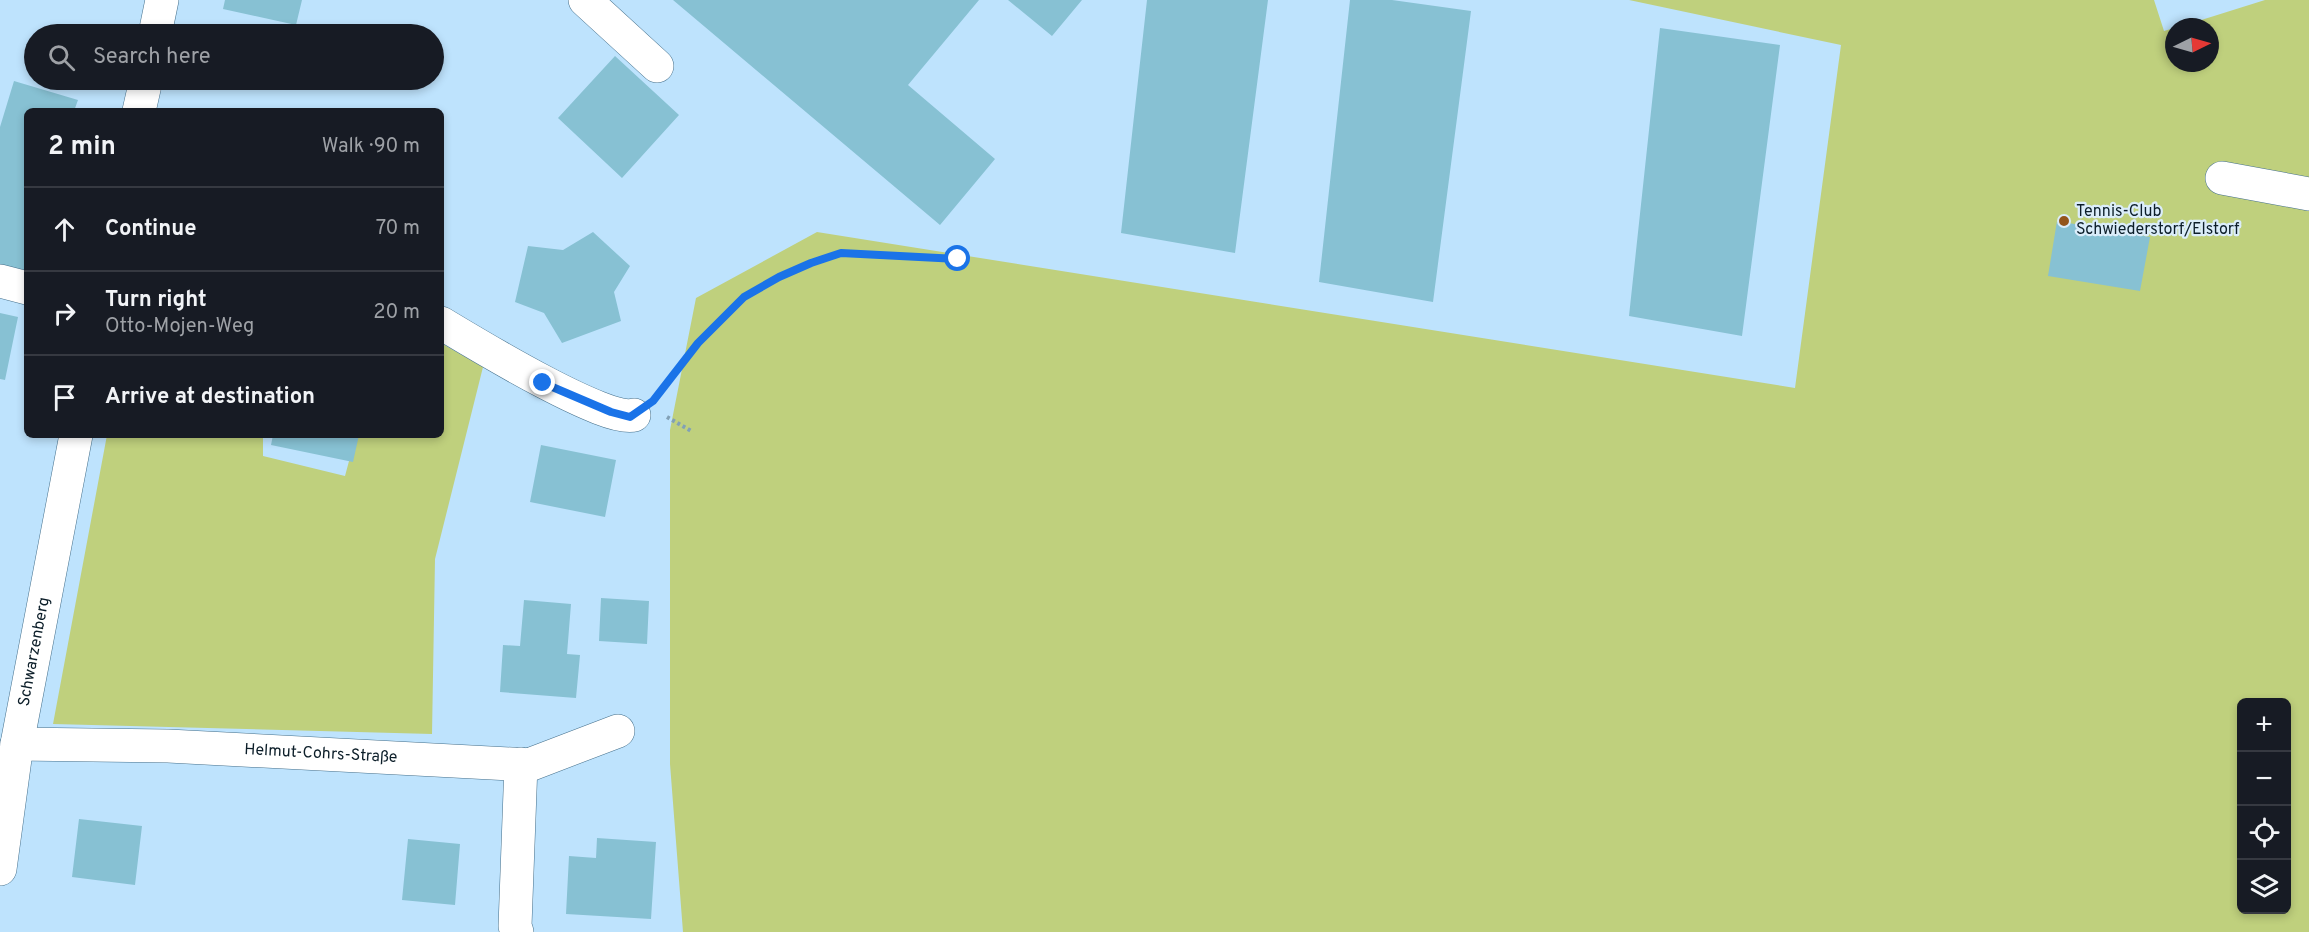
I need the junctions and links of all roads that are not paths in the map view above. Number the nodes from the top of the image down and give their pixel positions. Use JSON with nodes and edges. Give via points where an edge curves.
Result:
{"nodes":[{"id":1,"x":162,"y":0,"type":"edge"},
{"id":2,"x":585,"y":0,"type":"edge"},
{"id":3,"x":157,"y":24,"type":"edge"},
{"id":4,"x":657,"y":66,"type":"dead end"},
{"id":5,"x":144,"y":90,"type":"edge"},
{"id":6,"x":140,"y":108,"type":"edge"},
{"id":7,"x":2222,"y":178,"type":"dead end"},
{"id":8,"x":2309,"y":194,"type":"edge"},
{"id":9,"x":0,"y":281,"type":"edge"},
{"id":10,"x":24,"y":287,"type":"edge"},
{"id":11,"x":444,"y":325,"type":"edge"},
{"id":12,"x":634,"y":415,"type":"road end"},
{"id":13,"x":75,"y":438,"type":"edge"},
{"id":14,"x":618,"y":731,"type":"dead end"},
{"id":15,"x":17,"y":744,"type":"junction"},
{"id":16,"x":521,"y":765,"type":"junction"},
{"id":17,"x":1,"y":850,"type":"edge"},
{"id":18,"x":517,"y":932,"type":"edge"}],
"edges":[{"from":1,"to":3,"type":"street"},
{"from":2,"to":4,"type":"street"},
{"from":5,"to":6,"type":"street"},
{"from":7,"to":8,"type":"street"},
{"from":9,"to":10,"type":"street"},
{"from":11,"to":12,"type":"street","via":[[543,383],[611,412]]},
{"from":13,"to":15,"type":"street","name":"Schwarzenberg"},
{"from":14,"to":16,"type":"street","name":"Helmut-Cohrs-Straße"},
{"from":15,"to":16,"type":"street","name":"Helmut-Cohrs-Straße","via":[[168,746]]},
{"from":15,"to":17,"type":"street","name":"Schwarzenberg"},
{"from":16,"to":18,"type":"street","via":[[514,926]]}]}
